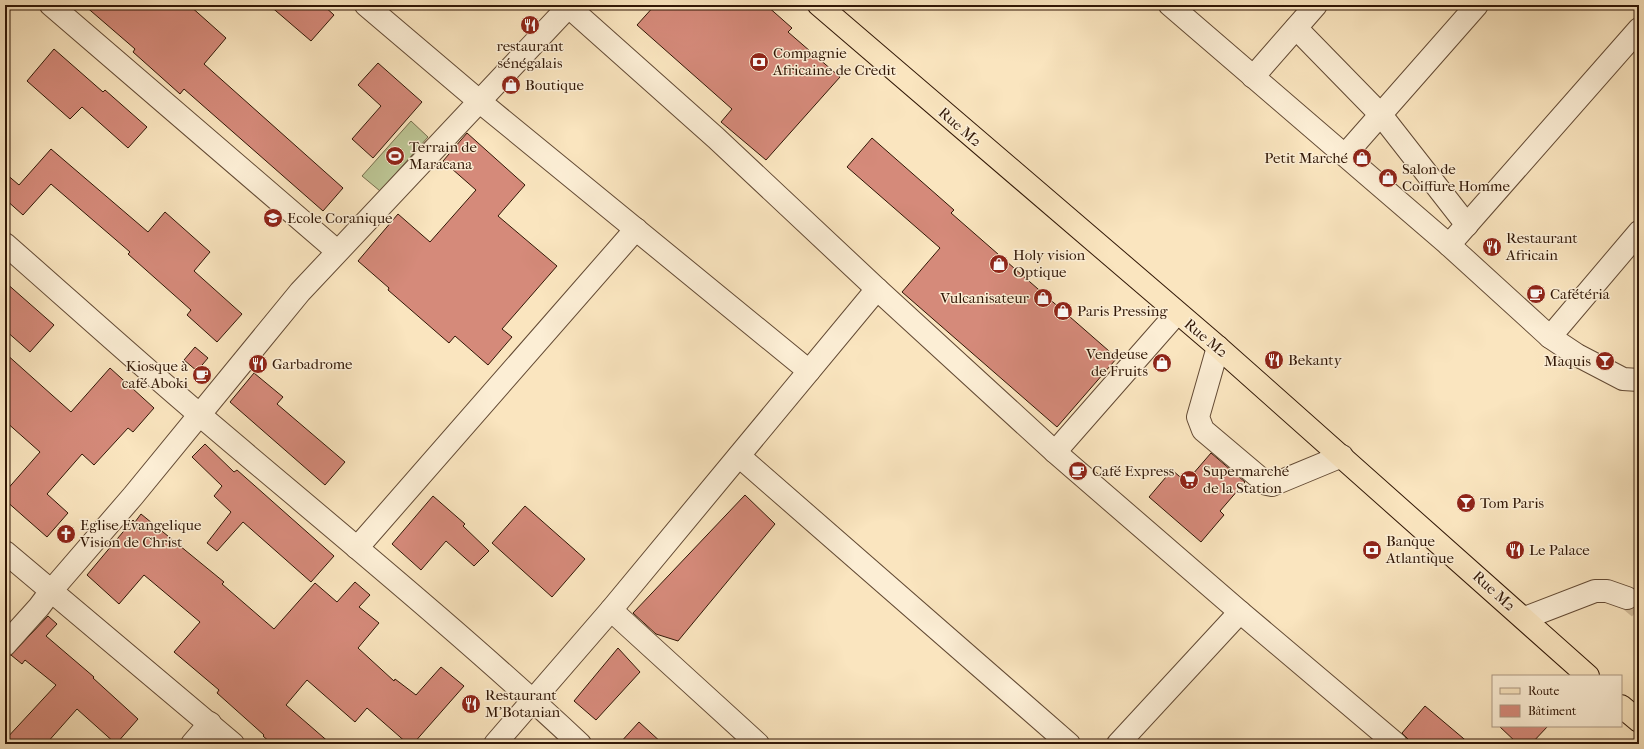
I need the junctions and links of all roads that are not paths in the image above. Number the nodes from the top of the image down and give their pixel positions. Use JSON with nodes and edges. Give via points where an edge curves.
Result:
{"nodes":[{"id":1,"x":51,"y":5,"type":"edge"},
{"id":2,"x":366,"y":5,"type":"edge"},
{"id":3,"x":819,"y":5,"type":"edge"},
{"id":4,"x":1170,"y":5,"type":"edge"},
{"id":5,"x":1316,"y":5,"type":"edge"},
{"id":6,"x":1476,"y":5,"type":"edge"},
{"id":7,"x":569,"y":6,"type":"edge"},
{"id":8,"x":1296,"y":28,"type":"junction"},
{"id":9,"x":1639,"y":29,"type":"edge"},
{"id":10,"x":1253,"y":77,"type":"junction"},
{"id":11,"x":479,"y":101,"type":"junction"},
{"id":12,"x":1380,"y":115,"type":"junction"},
{"id":13,"x":1345,"y":155,"type":"junction"},
{"id":14,"x":1468,"y":225,"type":"junction"},
{"id":15,"x":636,"y":229,"type":"junction"},
{"id":16,"x":1639,"y":232,"type":"edge"},
{"id":17,"x":5,"y":244,"type":"edge"},
{"id":18,"x":1449,"y":245,"type":"junction"},
{"id":19,"x":337,"y":252,"type":"junction"},
{"id":20,"x":877,"y":290,"type":"junction"},
{"id":21,"x":1177,"y":313,"type":"junction"},
{"id":22,"x":1550,"y":337,"type":"junction"},
{"id":23,"x":1218,"y":348,"type":"junction"},
{"id":24,"x":809,"y":370,"type":"junction"},
{"id":25,"x":1639,"y":380,"type":"edge"},
{"id":26,"x":199,"y":415,"type":"junction"},
{"id":27,"x":1055,"y":452,"type":"junction"},
{"id":28,"x":739,"y":456,"type":"junction"},
{"id":29,"x":1342,"y":456,"type":"junction"},
{"id":30,"x":357,"y":548,"type":"junction"},
{"id":31,"x":5,"y":552,"type":"edge"},
{"id":32,"x":51,"y":591,"type":"junction"},
{"id":33,"x":1627,"y":598,"type":"tunnel mouth"},
{"id":34,"x":611,"y":610,"type":"junction"},
{"id":35,"x":1240,"y":612,"type":"junction"},
{"id":36,"x":1524,"y":618,"type":"junction"},
{"id":37,"x":5,"y":645,"type":"edge"},
{"id":38,"x":1587,"y":675,"type":"edge"},
{"id":39,"x":533,"y":700,"type":"junction"},
{"id":40,"x":1622,"y":707,"type":"edge"},
{"id":41,"x":1639,"y":721,"type":"edge"},
{"id":42,"x":210,"y":723,"type":"junction"},
{"id":43,"x":192,"y":744,"type":"edge"},
{"id":44,"x":233,"y":744,"type":"edge"},
{"id":45,"x":495,"y":744,"type":"edge"},
{"id":46,"x":580,"y":744,"type":"edge"},
{"id":47,"x":758,"y":744,"type":"edge"},
{"id":48,"x":1069,"y":744,"type":"edge"},
{"id":49,"x":1118,"y":744,"type":"edge"},
{"id":50,"x":1396,"y":744,"type":"edge"}],
"edges":[{"from":1,"to":19,"type":"street"},
{"from":2,"to":11,"type":"street"},
{"from":3,"to":21,"type":"main road","name":"Rue M2"},
{"from":4,"to":10,"type":"street"},
{"from":5,"to":8,"type":"street"},
{"from":6,"to":12,"type":"street"},
{"from":7,"to":11,"type":"street"},
{"from":7,"to":20,"type":"street","via":[[716,138]]},
{"from":8,"to":10,"type":"street"},
{"from":8,"to":12,"type":"street"},
{"from":9,"to":14,"type":"street"},
{"from":10,"to":13,"type":"street"},
{"from":11,"to":15,"type":"street"},
{"from":11,"to":19,"type":"street"},
{"from":12,"to":13,"type":"street"},
{"from":12,"to":14,"type":"street"},
{"from":13,"to":18,"type":"street"},
{"from":14,"to":18,"type":"street"},
{"from":15,"to":24,"type":"street"},
{"from":15,"to":30,"type":"street"},
{"from":16,"to":22,"type":"street"},
{"from":17,"to":26,"type":"street"},
{"from":18,"to":22,"type":"street"},
{"from":19,"to":26,"type":"street","via":[[300,292]]},
{"from":20,"to":24,"type":"street"},
{"from":20,"to":27,"type":"street"},
{"from":21,"to":23,"type":"main road","name":"Rue M2"},
{"from":21,"to":27,"type":"street"},
{"from":22,"to":25,"type":"street","via":[[1577,355],[1623,379]]},
{"from":23,"to":29,"type":"main road","name":"Rue M2"},
{"from":23,"to":29,"type":"street","via":[[1198,417],[1202,430],[1267,484],[1272,485]]},
{"from":24,"to":28,"type":"street"},
{"from":26,"to":30,"type":"street"},
{"from":26,"to":32,"type":"street"},
{"from":27,"to":35,"type":"street"},
{"from":28,"to":34,"type":"street"},
{"from":28,"to":48,"type":"street"},
{"from":29,"to":36,"type":"main road","name":"Rue M2"},
{"from":30,"to":39,"type":"street"},
{"from":31,"to":32,"type":"street"},
{"from":32,"to":37,"type":"street"},
{"from":32,"to":42,"type":"street"},
{"from":33,"to":36,"type":"street","via":[[1607,591],[1595,591]]},
{"from":34,"to":39,"type":"street"},
{"from":34,"to":47,"type":"street"},
{"from":35,"to":49,"type":"street"},
{"from":35,"to":50,"type":"street"},
{"from":36,"to":38,"type":"main road","name":"Rue M2"},
{"from":39,"to":45,"type":"street"},
{"from":39,"to":46,"type":"street"},
{"from":40,"to":41,"type":"main road"},
{"from":42,"to":43,"type":"street"},
{"from":42,"to":44,"type":"street"}]}
